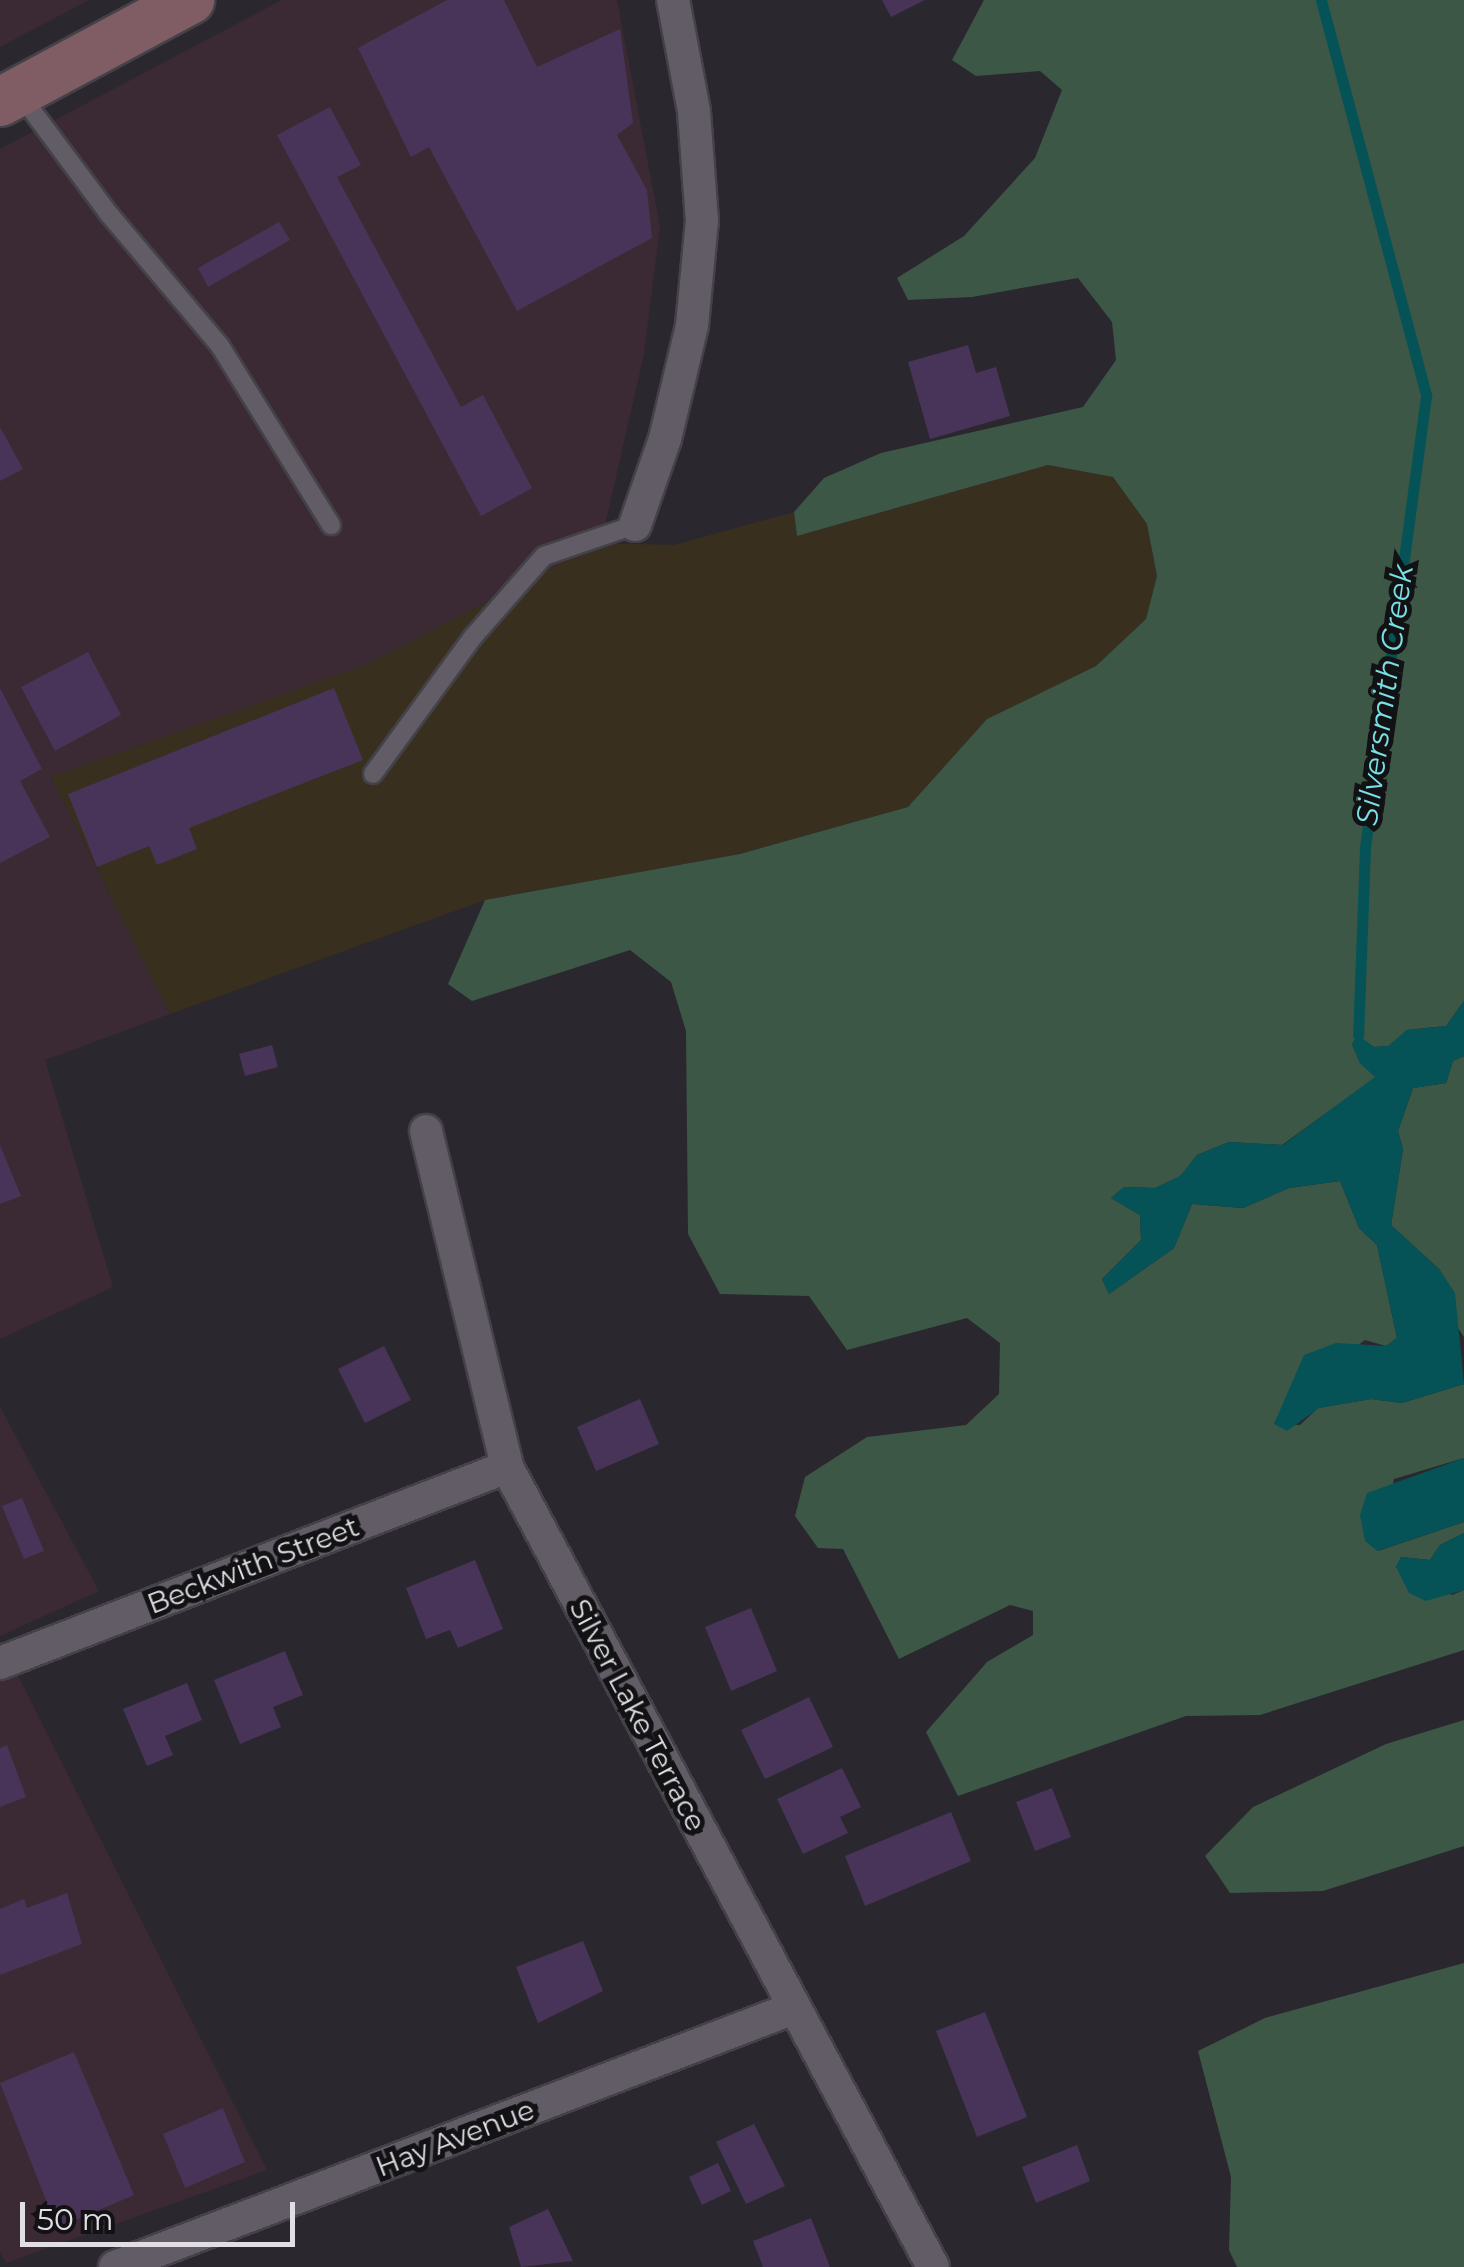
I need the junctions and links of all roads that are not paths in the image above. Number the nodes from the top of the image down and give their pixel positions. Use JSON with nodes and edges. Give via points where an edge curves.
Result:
{"nodes":[{"id":1,"x":190,"y":0,"type":"edge"},
{"id":2,"x":673,"y":0,"type":"edge"},
{"id":3,"x":9,"y":97,"type":"edge"},
{"id":4,"x":634,"y":524,"type":"joint"},
{"id":5,"x":330,"y":525,"type":"dead end"},
{"id":6,"x":373,"y":774,"type":"dead end"},
{"id":7,"x":426,"y":1131,"type":"dead end"},
{"id":8,"x":507,"y":1468,"type":"junction"},
{"id":9,"x":0,"y":1663,"type":"edge"},
{"id":10,"x":794,"y":2008,"type":"junction"},
{"id":11,"x":115,"y":2267,"type":"edge"},
{"id":12,"x":933,"y":2267,"type":"edge"}],
"edges":[{"from":1,"to":3,"type":"main road"},
{"from":2,"to":4,"type":"street","via":[[694,111],[702,222],[692,326],[666,440]]},
{"from":3,"to":5,"type":"lane","via":[[220,346]]},
{"from":4,"to":6,"type":"lane","via":[[544,556],[472,637]]},
{"from":7,"to":8,"type":"street","name":"Silver Lake Terrace"},
{"from":8,"to":9,"type":"street","name":"Beckwith Street"},
{"from":8,"to":10,"type":"street","name":"Silver Lake Terrace"},
{"from":10,"to":11,"type":"street","name":"Hay Avenue"},
{"from":10,"to":12,"type":"street","name":"Silver Lake Terrace"}]}
